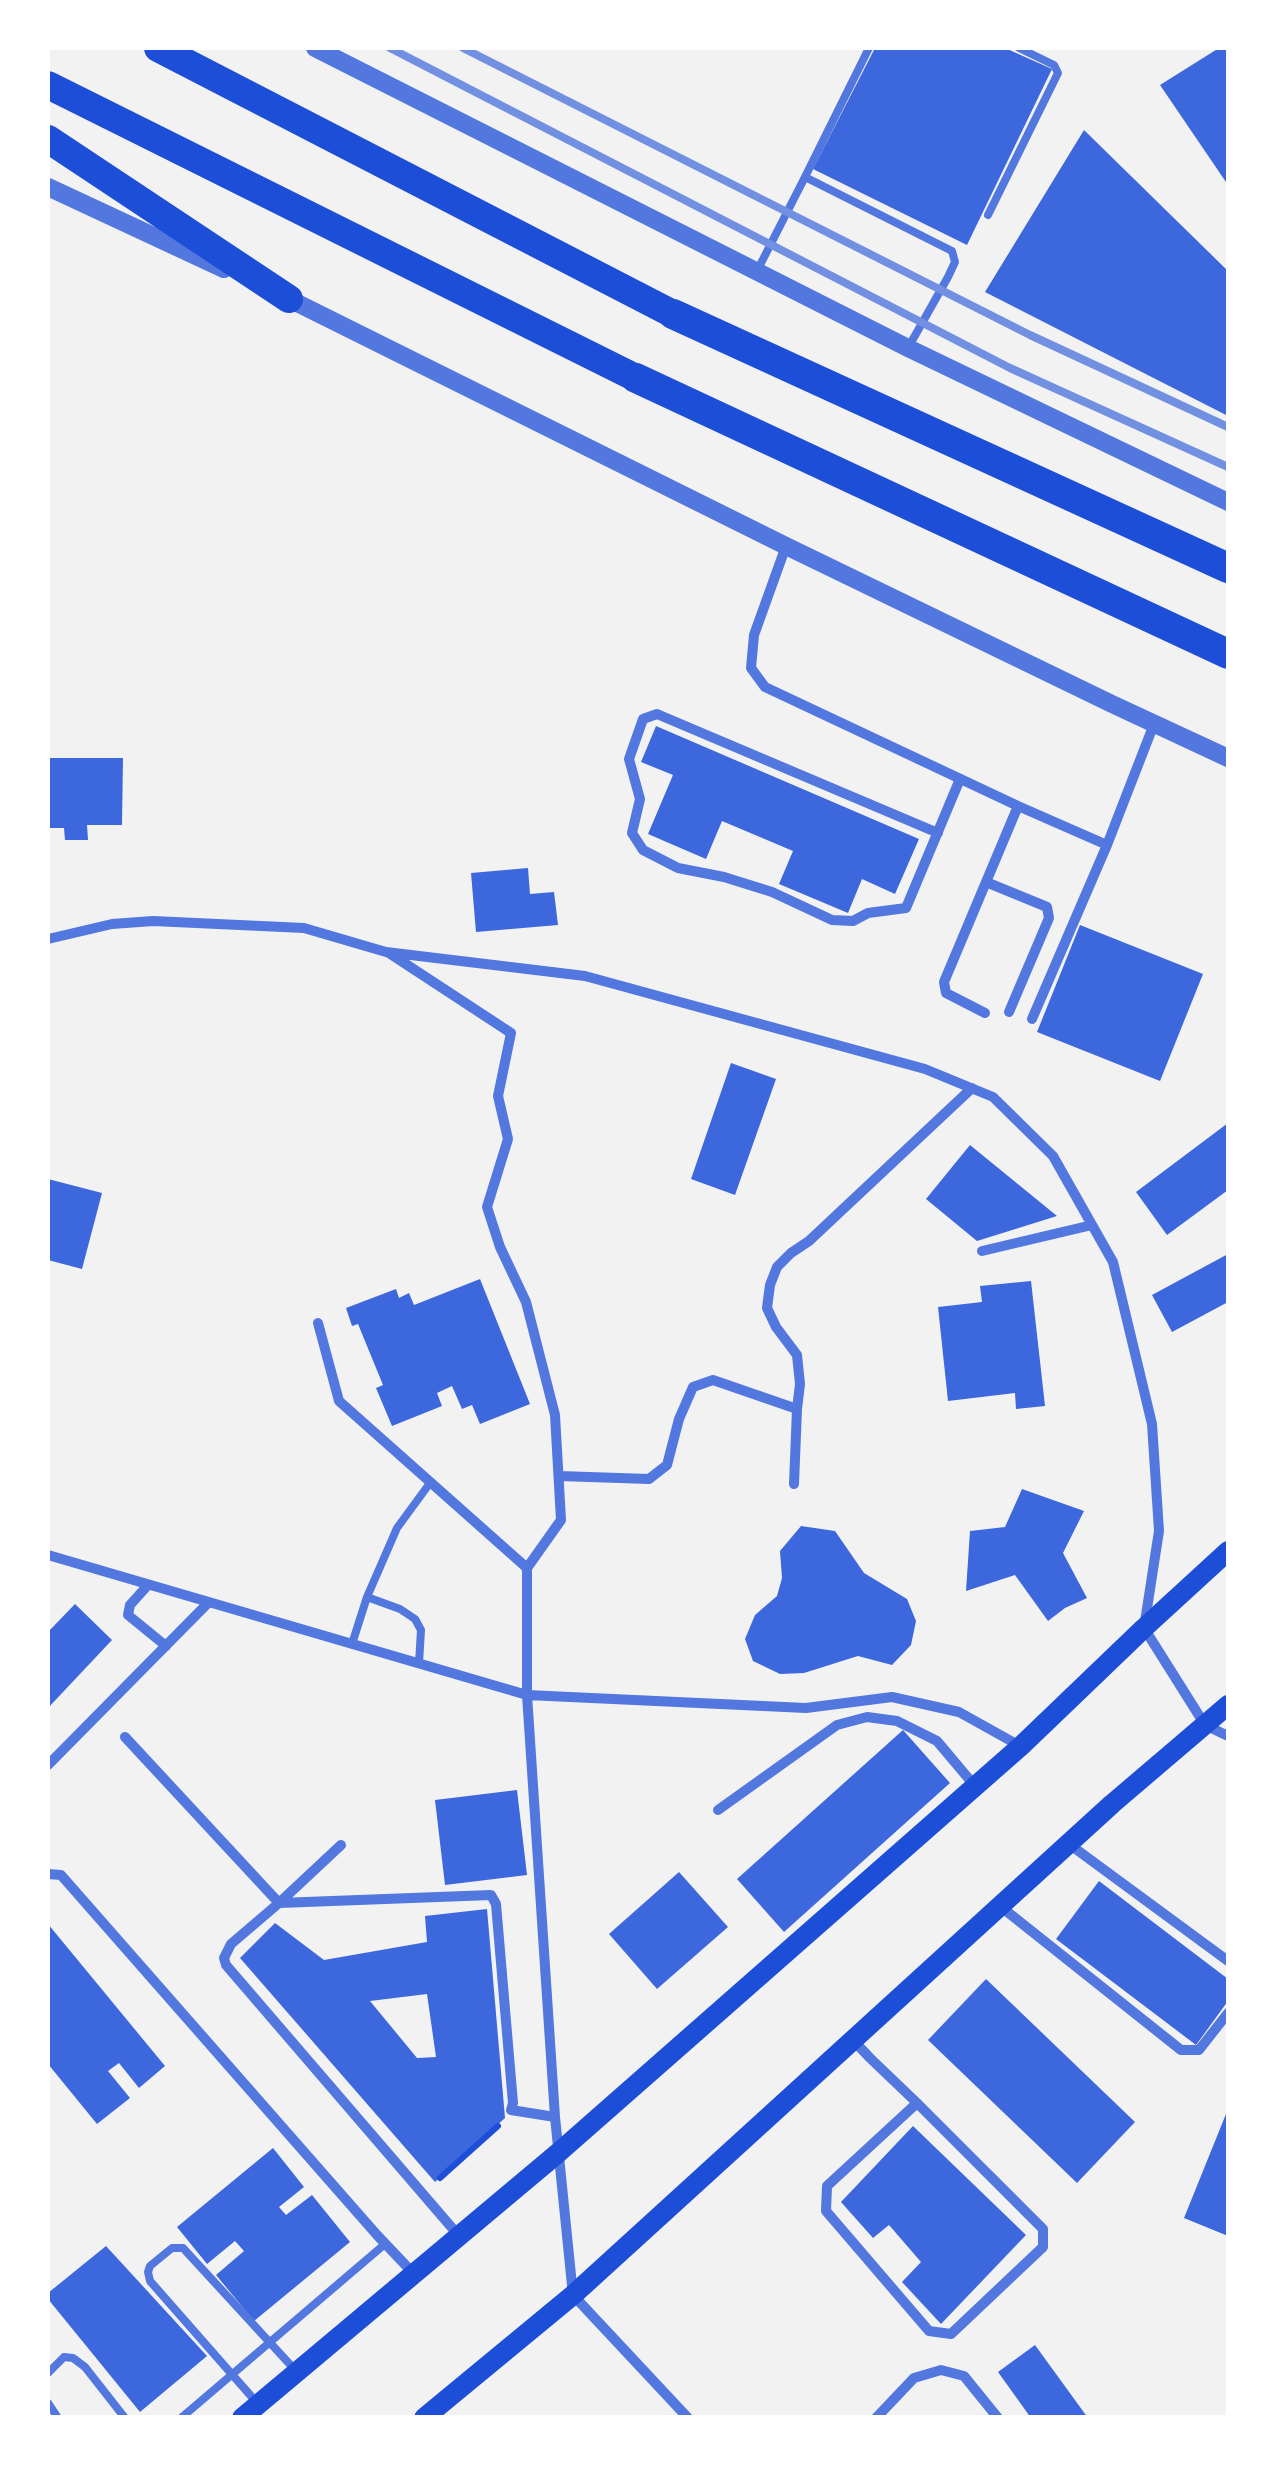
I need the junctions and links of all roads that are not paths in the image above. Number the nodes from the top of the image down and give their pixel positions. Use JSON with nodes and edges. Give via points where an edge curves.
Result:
{"nodes":[{"id":1,"x":158,"y":48,"type":"edge"},
{"id":2,"x":315,"y":48,"type":"edge"},
{"id":3,"x":868,"y":48,"type":"edge"},
{"id":4,"x":1019,"y":48,"type":"edge"},
{"id":5,"x":48,"y":85,"type":"edge"},
{"id":6,"x":48,"y":139,"type":"edge"},
{"id":7,"x":805,"y":177,"type":"junction"},
{"id":8,"x":48,"y":186,"type":"edge"},
{"id":9,"x":988,"y":215,"type":"dead end"},
{"id":10,"x":757,"y":271,"type":"junction"},
{"id":11,"x":288,"y":299,"type":"junction"},
{"id":12,"x":673,"y":314,"type":"joint"},
{"id":13,"x":908,"y":348,"type":"junction"},
{"id":14,"x":636,"y":378,"type":"joint"},
{"id":15,"x":1228,"y":502,"type":"edge"},
{"id":16,"x":786,"y":546,"type":"junction"},
{"id":17,"x":1228,"y":568,"type":"edge"},
{"id":18,"x":1228,"y":654,"type":"edge"},
{"id":19,"x":1154,"y":724,"type":"junction"},
{"id":20,"x":1228,"y":758,"type":"edge"},
{"id":21,"x":960,"y":779,"type":"junction"},
{"id":22,"x":1018,"y":806,"type":"junction"},
{"id":23,"x":938,"y":832,"type":"junction"},
{"id":24,"x":1107,"y":845,"type":"junction"},
{"id":25,"x":986,"y":882,"type":"junction"},
{"id":26,"x":48,"y":939,"type":"edge"},
{"id":27,"x":386,"y":952,"type":"junction"},
{"id":28,"x":1009,"y":1012,"type":"dead end"},
{"id":29,"x":986,"y":1013,"type":"dead end"},
{"id":30,"x":1032,"y":1019,"type":"dead end"},
{"id":31,"x":972,"y":1088,"type":"junction"},
{"id":32,"x":1092,"y":1225,"type":"junction"},
{"id":33,"x":982,"y":1251,"type":"dead end"},
{"id":34,"x":318,"y":1324,"type":"dead end"},
{"id":35,"x":797,"y":1409,"type":"junction"},
{"id":36,"x":559,"y":1476,"type":"junction"},
{"id":37,"x":430,"y":1483,"type":"junction"},
{"id":38,"x":794,"y":1484,"type":"dead end"},
{"id":39,"x":1228,"y":1551,"type":"edge"},
{"id":40,"x":48,"y":1555,"type":"edge"},
{"id":41,"x":527,"y":1568,"type":"junction"},
{"id":42,"x":148,"y":1584,"type":"junction"},
{"id":43,"x":367,"y":1596,"type":"junction"},
{"id":44,"x":209,"y":1602,"type":"junction"},
{"id":45,"x":1144,"y":1628,"type":"junction"},
{"id":46,"x":352,"y":1644,"type":"junction"},
{"id":47,"x":166,"y":1646,"type":"junction"},
{"id":48,"x":418,"y":1663,"type":"junction"},
{"id":49,"x":527,"y":1695,"type":"junction"},
{"id":50,"x":1228,"y":1705,"type":"edge"},
{"id":51,"x":1205,"y":1726,"type":"junction"},
{"id":52,"x":1228,"y":1736,"type":"edge"},
{"id":53,"x":125,"y":1737,"type":"dead end"},
{"id":54,"x":1021,"y":1746,"type":"junction"},
{"id":55,"x":48,"y":1765,"type":"edge"},
{"id":56,"x":974,"y":1785,"type":"junction"},
{"id":57,"x":718,"y":1810,"type":"dead end"},
{"id":58,"x":1069,"y":1844,"type":"junction"},
{"id":59,"x":342,"y":1845,"type":"dead end"},
{"id":60,"x":48,"y":1874,"type":"edge"},
{"id":61,"x":279,"y":1903,"type":"junction"},
{"id":62,"x":1000,"y":1906,"type":"junction"},
{"id":63,"x":1228,"y":1962,"type":"edge"},
{"id":64,"x":1228,"y":2012,"type":"edge"},
{"id":65,"x":854,"y":2040,"type":"junction"},
{"id":66,"x":917,"y":2104,"type":"junction"},
{"id":67,"x":555,"y":2117,"type":"junction"},
{"id":68,"x":558,"y":2152,"type":"junction"},
{"id":69,"x":459,"y":2236,"type":"junction"},
{"id":70,"x":385,"y":2244,"type":"junction"},
{"id":71,"x":413,"y":2274,"type":"junction"},
{"id":72,"x":573,"y":2295,"type":"junction"},
{"id":73,"x":269,"y":2342,"type":"junction"},
{"id":74,"x":296,"y":2372,"type":"junction"},
{"id":75,"x":48,"y":2374,"type":"edge"},
{"id":76,"x":232,"y":2374,"type":"junction"},
{"id":77,"x":48,"y":2403,"type":"edge"},
{"id":78,"x":250,"y":2411,"type":"edge"},
{"id":79,"x":58,"y":2418,"type":"edge"},
{"id":80,"x":125,"y":2418,"type":"edge"},
{"id":81,"x":181,"y":2418,"type":"edge"},
{"id":82,"x":424,"y":2418,"type":"edge"},
{"id":83,"x":688,"y":2418,"type":"edge"},
{"id":84,"x":876,"y":2418,"type":"edge"},
{"id":85,"x":998,"y":2418,"type":"edge"}],
"edges":[{"from":1,"to":12,"type":"highway"},
{"from":2,"to":10,"type":"street"},
{"from":3,"to":7,"type":"lane"},
{"from":4,"to":9,"type":"lane","via":[[1058,73]]},
{"from":5,"to":14,"type":"highway"},
{"from":6,"to":11,"type":"highway"},
{"from":7,"to":10,"type":"lane"},
{"from":7,"to":13,"type":"lane","via":[[952,251],[955,262]]},
{"from":8,"to":11,"type":"street"},
{"from":10,"to":13,"type":"street"},
{"from":11,"to":16,"type":"street"},
{"from":12,"to":17,"type":"highway"},
{"from":13,"to":15,"type":"street"},
{"from":14,"to":18,"type":"highway"},
{"from":16,"to":19,"type":"street"},
{"from":16,"to":21,"type":"street","via":[[754,635],[751,668],[758,678],[766,688]]},
{"from":19,"to":20,"type":"street"},
{"from":19,"to":24,"type":"street"},
{"from":21,"to":22,"type":"street"},
{"from":21,"to":23,"type":"street"},
{"from":22,"to":24,"type":"street"},
{"from":22,"to":25,"type":"street"},
{"from":23,"to":23,"type":"street","via":[[906,908],[853,922],[832,920],[772,892],[678,868],[643,850],[632,834],[640,799],[629,759],[643,720],[657,714]]},
{"from":24,"to":30,"type":"street"},
{"from":25,"to":28,"type":"street","via":[[1047,908],[1049,918]]},
{"from":25,"to":29,"type":"street","via":[[944,982],[946,993]]},
{"from":26,"to":27,"type":"street","via":[[153,921],[304,928]]},
{"from":27,"to":31,"type":"street","via":[[585,976]]},
{"from":27,"to":36,"type":"street","via":[[511,1033],[498,1096],[508,1139],[487,1207],[526,1302],[556,1415]]},
{"from":31,"to":32,"type":"street","via":[[993,1097],[1053,1156]]},
{"from":31,"to":35,"type":"street","via":[[777,1267],[768,1308],[798,1355]]},
{"from":32,"to":33,"type":"street"},
{"from":32,"to":45,"type":"street","via":[[1114,1262],[1152,1424],[1159,1530]]},
{"from":34,"to":37,"type":"street","via":[[339,1401]]},
{"from":35,"to":36,"type":"street","via":[[713,1380],[693,1387],[667,1465],[649,1479]]},
{"from":35,"to":38,"type":"street"},
{"from":36,"to":41,"type":"street","via":[[561,1520]]},
{"from":37,"to":41,"type":"street"},
{"from":37,"to":43,"type":"lane","via":[[398,1528]]},
{"from":39,"to":45,"type":"main road"},
{"from":40,"to":42,"type":"street"},
{"from":41,"to":49,"type":"street"},
{"from":42,"to":44,"type":"street"},
{"from":42,"to":47,"type":"street","via":[[128,1614]]},
{"from":43,"to":46,"type":"lane"},
{"from":43,"to":48,"type":"lane","via":[[415,1619],[421,1630]]},
{"from":44,"to":46,"type":"street"},
{"from":44,"to":47,"type":"street"},
{"from":45,"to":51,"type":"street"},
{"from":45,"to":54,"type":"main road"},
{"from":46,"to":48,"type":"street"},
{"from":47,"to":55,"type":"street"},
{"from":48,"to":49,"type":"street"},
{"from":49,"to":54,"type":"street","via":[[806,1708],[892,1696],[959,1712]]},
{"from":49,"to":67,"type":"street"},
{"from":50,"to":51,"type":"main road"},
{"from":51,"to":52,"type":"street"},
{"from":51,"to":58,"type":"main road"},
{"from":53,"to":61,"type":"street"},
{"from":54,"to":56,"type":"main road"},
{"from":56,"to":57,"type":"street","via":[[937,1740],[897,1721],[867,1717],[837,1725]]},
{"from":56,"to":68,"type":"main road"},
{"from":58,"to":62,"type":"main road"},
{"from":58,"to":63,"type":"street"},
{"from":59,"to":61,"type":"street"},
{"from":60,"to":70,"type":"street","via":[[61,1876]]},
{"from":61,"to":67,"type":"street","via":[[494,1898],[511,2110]]},
{"from":61,"to":69,"type":"street","via":[[230,1944],[226,1966]]},
{"from":62,"to":64,"type":"street","via":[[1181,2050],[1199,2050]]},
{"from":62,"to":65,"type":"main road"},
{"from":65,"to":66,"type":"street"},
{"from":65,"to":72,"type":"main road"},
{"from":66,"to":66,"type":"street","via":[[1043,2229],[1043,2247],[951,2334],[929,2332],[826,2211],[827,2186]]},
{"from":67,"to":68,"type":"street"},
{"from":68,"to":69,"type":"main road"},
{"from":68,"to":72,"type":"street"},
{"from":69,"to":71,"type":"main road"},
{"from":70,"to":71,"type":"street"},
{"from":70,"to":73,"type":"lane"},
{"from":71,"to":74,"type":"main road"},
{"from":72,"to":82,"type":"main road"},
{"from":72,"to":83,"type":"street"},
{"from":73,"to":74,"type":"lane"},
{"from":73,"to":76,"type":"lane"},
{"from":73,"to":76,"type":"lane","via":[[183,2248],[172,2248],[150,2266],[150,2281]]},
{"from":74,"to":78,"type":"main road"},
{"from":75,"to":80,"type":"lane","via":[[64,2358],[74,2358]]},
{"from":76,"to":78,"type":"lane"},
{"from":76,"to":81,"type":"lane"},
{"from":77,"to":79,"type":"lane"},
{"from":84,"to":85,"type":"street","via":[[914,2378],[941,2370],[964,2376]]}]}
